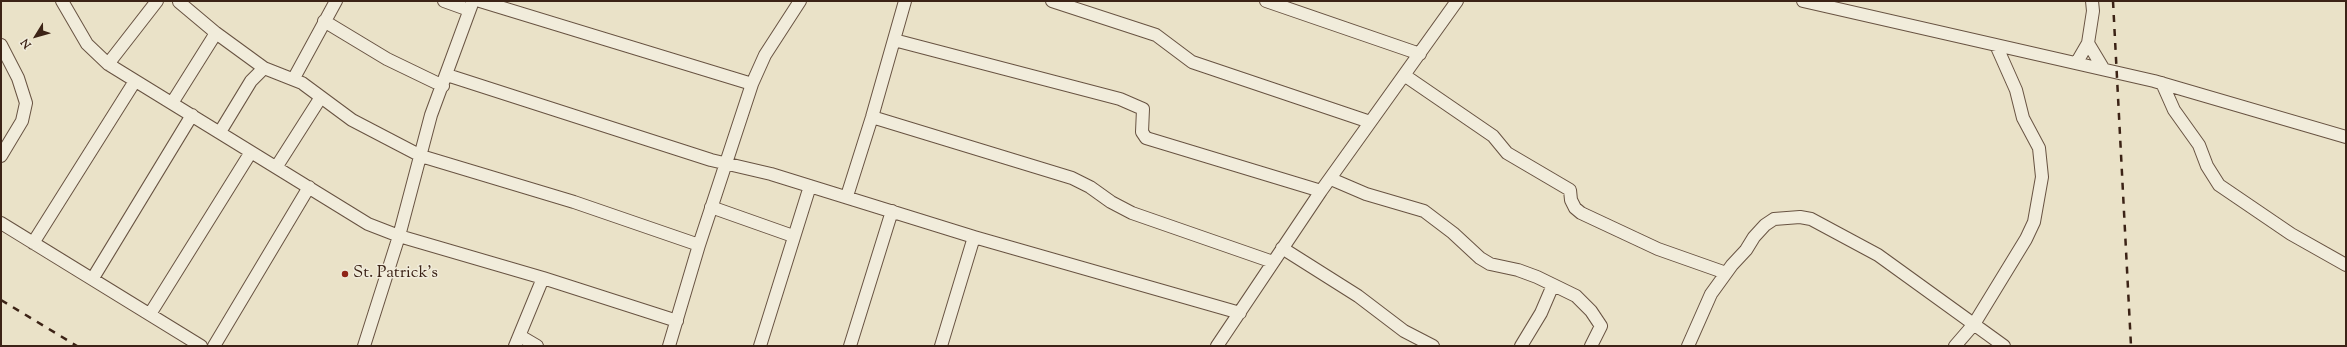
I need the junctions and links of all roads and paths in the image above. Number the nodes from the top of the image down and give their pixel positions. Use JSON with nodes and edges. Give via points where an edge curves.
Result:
{"nodes":[{"id":1,"x":157,"y":1,"type":"edge"},
{"id":2,"x":178,"y":1,"type":"edge"},
{"id":3,"x":336,"y":1,"type":"edge"},
{"id":4,"x":444,"y":1,"type":"edge"},
{"id":5,"x":480,"y":1,"type":"edge"},
{"id":6,"x":800,"y":1,"type":"edge"},
{"id":7,"x":905,"y":1,"type":"edge"},
{"id":8,"x":1052,"y":1,"type":"edge"},
{"id":9,"x":1266,"y":1,"type":"edge"},
{"id":10,"x":1457,"y":1,"type":"edge"},
{"id":11,"x":1803,"y":1,"type":"edge"},
{"id":12,"x":2092,"y":1,"type":"edge"},
{"id":13,"x":65,"y":2,"type":"edge"},
{"id":14,"x":471,"y":6,"type":"edge"},
{"id":15,"x":1848,"y":6,"type":"edge"},
{"id":16,"x":324,"y":21,"type":"junction"},
{"id":17,"x":216,"y":33,"type":"junction"},
{"id":18,"x":894,"y":40,"type":"junction"},
{"id":19,"x":2088,"y":43,"type":"junction"},
{"id":20,"x":1,"y":45,"type":"edge"},
{"id":21,"x":1996,"y":45,"type":"junction"},
{"id":22,"x":1420,"y":54,"type":"junction"},
{"id":23,"x":2077,"y":62,"type":"junction"},
{"id":24,"x":108,"y":64,"type":"junction"},
{"id":25,"x":264,"y":68,"type":"junction"},
{"id":26,"x":2103,"y":68,"type":"junction"},
{"id":27,"x":1404,"y":75,"type":"junction"},
{"id":28,"x":294,"y":78,"type":"junction"},
{"id":29,"x":445,"y":80,"type":"junction"},
{"id":30,"x":135,"y":81,"type":"junction"},
{"id":31,"x":2162,"y":83,"type":"junction"},
{"id":32,"x":752,"y":84,"type":"junction"},
{"id":33,"x":321,"y":97,"type":"junction"},
{"id":34,"x":172,"y":103,"type":"junction"},
{"id":35,"x":192,"y":115,"type":"junction"},
{"id":36,"x":872,"y":117,"type":"junction"},
{"id":37,"x":1370,"y":122,"type":"junction"},
{"id":38,"x":220,"y":132,"type":"junction"},
{"id":39,"x":2346,"y":137,"type":"edge"},
{"id":40,"x":251,"y":152,"type":"junction"},
{"id":41,"x":1,"y":156,"type":"edge"},
{"id":42,"x":421,"y":156,"type":"junction"},
{"id":43,"x":725,"y":164,"type":"junction"},
{"id":44,"x":277,"y":166,"type":"junction"},
{"id":45,"x":1331,"y":179,"type":"junction"},
{"id":46,"x":810,"y":186,"type":"junction"},
{"id":47,"x":309,"y":187,"type":"junction"},
{"id":48,"x":1321,"y":191,"type":"junction"},
{"id":49,"x":847,"y":196,"type":"junction"},
{"id":50,"x":711,"y":207,"type":"junction"},
{"id":51,"x":892,"y":211,"type":"junction"},
{"id":52,"x":1,"y":223,"type":"edge"},
{"id":53,"x":399,"y":236,"type":"junction"},
{"id":54,"x":793,"y":236,"type":"junction"},
{"id":55,"x":974,"y":237,"type":"junction"},
{"id":56,"x":34,"y":243,"type":"junction"},
{"id":57,"x":699,"y":245,"type":"junction"},
{"id":58,"x":1282,"y":248,"type":"junction"},
{"id":59,"x":1273,"y":262,"type":"junction"},
{"id":60,"x":2346,"y":265,"type":"edge"},
{"id":61,"x":1726,"y":273,"type":"junction"},
{"id":62,"x":93,"y":278,"type":"junction"},
{"id":63,"x":543,"y":278,"type":"junction"},
{"id":64,"x":1553,"y":285,"type":"junction"},
{"id":65,"x":1240,"y":313,"type":"junction"},
{"id":66,"x":150,"y":314,"type":"junction"},
{"id":67,"x":677,"y":321,"type":"junction"},
{"id":68,"x":1974,"y":324,"type":"junction"},
{"id":69,"x":517,"y":341,"type":"edge"},
{"id":70,"x":201,"y":346,"type":"edge"},
{"id":71,"x":214,"y":346,"type":"edge"},
{"id":72,"x":364,"y":346,"type":"edge"},
{"id":73,"x":537,"y":346,"type":"edge"},
{"id":74,"x":669,"y":346,"type":"edge"},
{"id":75,"x":760,"y":346,"type":"edge"},
{"id":76,"x":850,"y":346,"type":"edge"},
{"id":77,"x":941,"y":346,"type":"edge"},
{"id":78,"x":1217,"y":346,"type":"edge"},
{"id":79,"x":1433,"y":346,"type":"edge"},
{"id":80,"x":1521,"y":346,"type":"edge"},
{"id":81,"x":1591,"y":346,"type":"edge"},
{"id":82,"x":1688,"y":346,"type":"edge"},
{"id":83,"x":1956,"y":346,"type":"edge"},
{"id":84,"x":2004,"y":346,"type":"edge"}],
"edges":[{"from":1,"to":24,"type":"street"},
{"from":2,"to":17,"type":"street"},
{"from":3,"to":16,"type":"street"},
{"from":4,"to":14,"type":"street"},
{"from":5,"to":32,"type":"street"},
{"from":6,"to":32,"type":"street","via":[[765,55]]},
{"from":7,"to":18,"type":"street"},
{"from":8,"to":37,"type":"street","via":[[1150,32],[1164,39],[1192,62]]},
{"from":9,"to":22,"type":"street"},
{"from":10,"to":22,"type":"street"},
{"from":11,"to":15,"type":"street"},
{"from":12,"to":19,"type":"street"},
{"from":13,"to":24,"type":"street","via":[[87,44]]},
{"from":14,"to":29,"type":"street"},
{"from":15,"to":21,"type":"street"},
{"from":16,"to":28,"type":"street"},
{"from":16,"to":29,"type":"street","via":[[387,59]]},
{"from":17,"to":25,"type":"street"},
{"from":17,"to":34,"type":"street"},
{"from":18,"to":36,"type":"street"},
{"from":18,"to":48,"type":"street","via":[[1120,99],[1143,109],[1142,132],[1146,138]]},
{"from":19,"to":23,"type":"street"},
{"from":19,"to":26,"type":"street"},
{"from":20,"to":41,"type":"street","via":[[18,78],[26,104],[22,121]]},
{"from":21,"to":23,"type":"street"},
{"from":21,"to":68,"type":"street","via":[[2016,90],[2023,118],[2039,148],[2042,177],[2034,222]]},
{"from":22,"to":27,"type":"street"},
{"from":23,"to":26,"type":"street"},
{"from":24,"to":30,"type":"street"},
{"from":25,"to":28,"type":"street"},
{"from":25,"to":38,"type":"street","via":[[252,81]]},
{"from":26,"to":31,"type":"street"},
{"from":27,"to":37,"type":"street"},
{"from":27,"to":61,"type":"street","via":[[1493,136],[1507,153],[1570,190],[1571,200],[1581,213],[1658,249]]},
{"from":28,"to":33,"type":"street"},
{"from":29,"to":42,"type":"street","via":[[431,115]]},
{"from":29,"to":43,"type":"street"},
{"from":30,"to":34,"type":"street"},
{"from":30,"to":56,"type":"street"},
{"from":31,"to":39,"type":"street"},
{"from":31,"to":60,"type":"street","via":[[2174,110],[2199,144],[2207,166],[2219,185],[2291,234]]},
{"from":32,"to":43,"type":"street"},
{"from":33,"to":42,"type":"street","via":[[352,120]]},
{"from":33,"to":44,"type":"street"},
{"from":34,"to":35,"type":"street"},
{"from":35,"to":38,"type":"street"},
{"from":35,"to":62,"type":"street"},
{"from":36,"to":49,"type":"street"},
{"from":36,"to":59,"type":"street","via":[[1072,178],[1132,213]]},
{"from":37,"to":45,"type":"street"},
{"from":38,"to":40,"type":"street"},
{"from":40,"to":44,"type":"street"},
{"from":40,"to":66,"type":"street"},
{"from":42,"to":53,"type":"street"},
{"from":42,"to":57,"type":"street","via":[[587,206]]},
{"from":43,"to":46,"type":"street"},
{"from":43,"to":50,"type":"street"},
{"from":44,"to":47,"type":"street"},
{"from":45,"to":48,"type":"street"},
{"from":45,"to":64,"type":"street","via":[[1366,194],[1424,211],[1490,264],[1518,270]]},
{"from":46,"to":49,"type":"street"},
{"from":46,"to":54,"type":"street"},
{"from":47,"to":53,"type":"street","via":[[368,224]]},
{"from":47,"to":71,"type":"street"},
{"from":48,"to":58,"type":"street"},
{"from":49,"to":51,"type":"street"},
{"from":50,"to":54,"type":"street"},
{"from":50,"to":57,"type":"street"},
{"from":51,"to":55,"type":"street"},
{"from":51,"to":76,"type":"street"},
{"from":52,"to":56,"type":"street"},
{"from":53,"to":63,"type":"street"},
{"from":53,"to":72,"type":"street"},
{"from":54,"to":75,"type":"street"},
{"from":55,"to":65,"type":"street"},
{"from":55,"to":77,"type":"street"},
{"from":56,"to":62,"type":"street"},
{"from":57,"to":67,"type":"street"},
{"from":58,"to":59,"type":"street"},
{"from":58,"to":79,"type":"street","via":[[1358,296],[1404,330]]},
{"from":59,"to":65,"type":"street"},
{"from":61,"to":68,"type":"street","via":[[1754,237],[1774,219],[1811,219],[1878,255]]},
{"from":61,"to":82,"type":"street","via":[[1711,294]]},
{"from":62,"to":66,"type":"street"},
{"from":63,"to":67,"type":"street"},
{"from":63,"to":69,"type":"street"},
{"from":64,"to":80,"type":"street","via":[[1541,313]]},
{"from":64,"to":81,"type":"street","via":[[1576,296],[1597,319],[1601,326]]},
{"from":65,"to":78,"type":"street"},
{"from":66,"to":70,"type":"street"},
{"from":67,"to":74,"type":"street"},
{"from":68,"to":83,"type":"street"},
{"from":68,"to":84,"type":"street"},
{"from":69,"to":73,"type":"street"}]}
